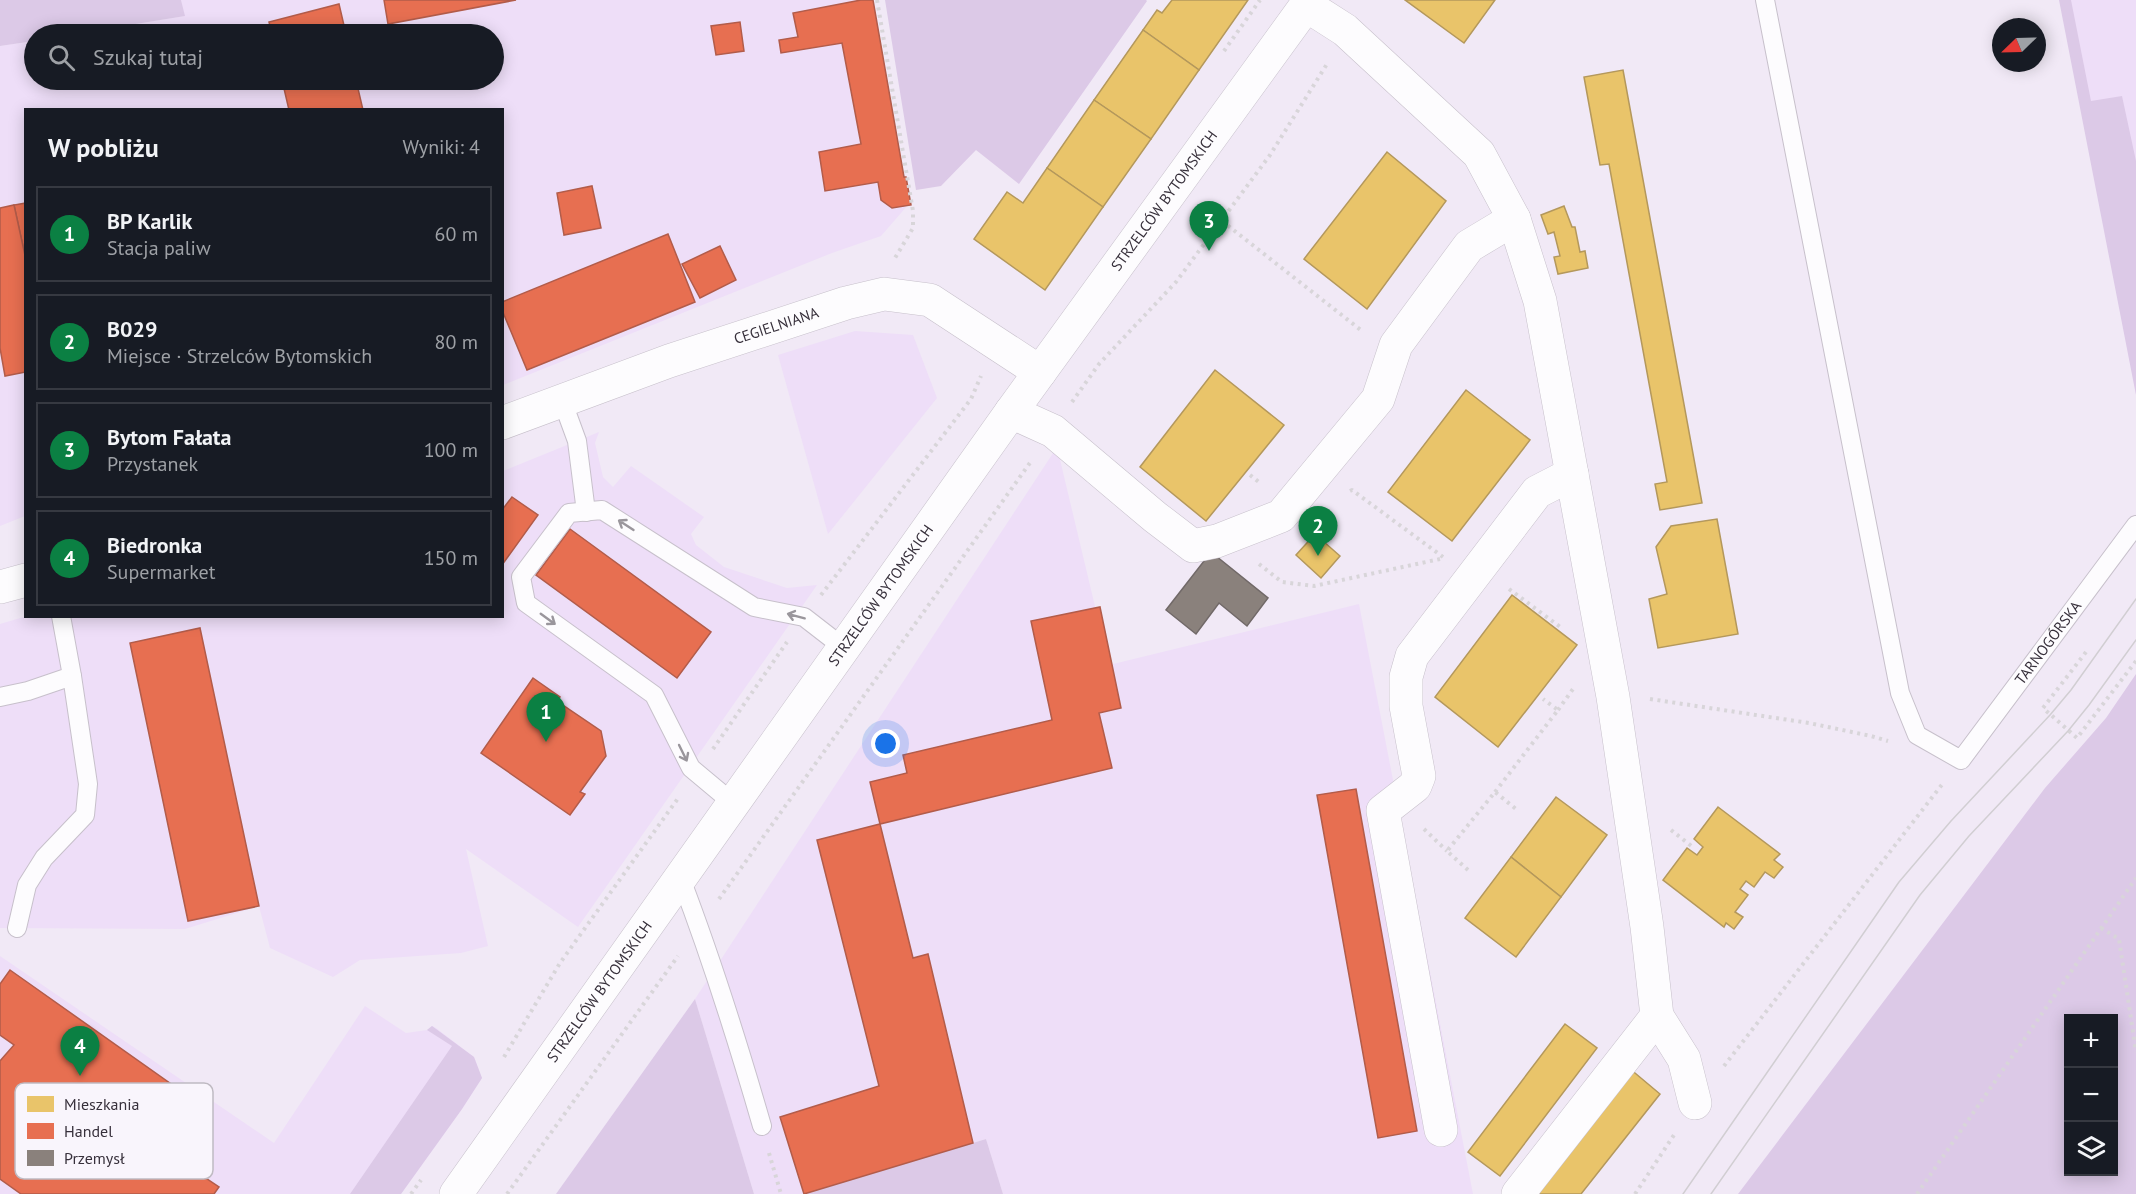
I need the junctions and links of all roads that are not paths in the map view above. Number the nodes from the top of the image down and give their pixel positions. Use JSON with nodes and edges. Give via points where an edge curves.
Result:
{"nodes":[{"id":1,"x":1765,"y":0,"type":"edge"},
{"id":2,"x":1308,"y":3,"type":"edge"},
{"id":3,"x":1514,"y":219,"type":"junction"},
{"id":4,"x":1040,"y":372,"type":"junction"},
{"id":5,"x":562,"y":400,"type":"junction"},
{"id":6,"x":1011,"y":412,"type":"junction"},
{"id":7,"x":504,"y":422,"type":"edge"},
{"id":8,"x":1572,"y":474,"type":"junction"},
{"id":9,"x":586,"y":512,"type":"junction"},
{"id":10,"x":2136,"y":525,"type":"edge"},
{"id":11,"x":24,"y":580,"type":"edge"},
{"id":12,"x":0,"y":587,"type":"edge"},
{"id":13,"x":61,"y":618,"type":"edge"},
{"id":14,"x":844,"y":648,"type":"junction"},
{"id":15,"x":72,"y":676,"type":"junction"},
{"id":16,"x":0,"y":697,"type":"edge"},
{"id":17,"x":734,"y":804,"type":"junction"},
{"id":18,"x":681,"y":879,"type":"junction"},
{"id":19,"x":16,"y":928,"type":"dead end"},
{"id":20,"x":1657,"y":1016,"type":"junction"},
{"id":21,"x":1695,"y":1103,"type":"road end"},
{"id":22,"x":762,"y":1126,"type":"road end"},
{"id":23,"x":1441,"y":1130,"type":"dead end"},
{"id":24,"x":456,"y":1194,"type":"edge"},
{"id":25,"x":1518,"y":1194,"type":"edge"}],
"edges":[{"from":1,"to":10,"type":"lane","name":"TARNOGÓRSKA","via":[[1900,693],[1917,735],[1960,760]]},
{"from":2,"to":3,"type":"street","via":[[1345,30],[1479,154]]},
{"from":2,"to":4,"type":"street","name":"STRZELCÓW BYTOMSKICH"},
{"from":3,"to":6,"type":"street","via":[[1468,246],[1396,345],[1378,399],[1281,516],[1217,541],[1193,546],[1053,431]]},
{"from":3,"to":8,"type":"street","via":[[1540,301]]},
{"from":4,"to":5,"type":"street","name":"CEGIELNIANA","via":[[930,300],[884,294],[680,357]]},
{"from":4,"to":6,"type":"street","name":"STRZELCÓW BYTOMSKICH"},
{"from":5,"to":7,"type":"street","name":"CEGIELNIANA"},
{"from":5,"to":9,"type":"lane","via":[[577,441]]},
{"from":6,"to":14,"type":"street","name":"STRZELCÓW BYTOMSKICH"},
{"from":8,"to":20,"type":"street","via":[[1613,697]]},
{"from":8,"to":23,"type":"street","via":[[1537,492],[1412,656],[1406,677],[1406,706],[1419,776],[1415,786],[1383,811]]},
{"from":14,"to":9,"type":"lane","one_way":true,"via":[[804,617],[754,607],[602,510]]},
{"from":9,"to":17,"type":"lane","one_way":true,"via":[[569,513],[521,577],[526,603],[654,695],[691,768]]},
{"from":11,"to":12,"type":"street"},
{"from":13,"to":15,"type":"lane"},
{"from":14,"to":17,"type":"street","name":"STRZELCÓW BYTOMSKICH"},
{"from":15,"to":16,"type":"lane"},
{"from":15,"to":19,"type":"lane","via":[[88,784],[85,815],[44,858],[27,885]]},
{"from":17,"to":18,"type":"street","name":"STRZELCÓW BYTOMSKICH"},
{"from":18,"to":22,"type":"lane"},
{"from":18,"to":24,"type":"street","name":"STRZELCÓW BYTOMSKICH"},
{"from":20,"to":21,"type":"street","via":[[1684,1059]]},
{"from":20,"to":25,"type":"street"}]}
